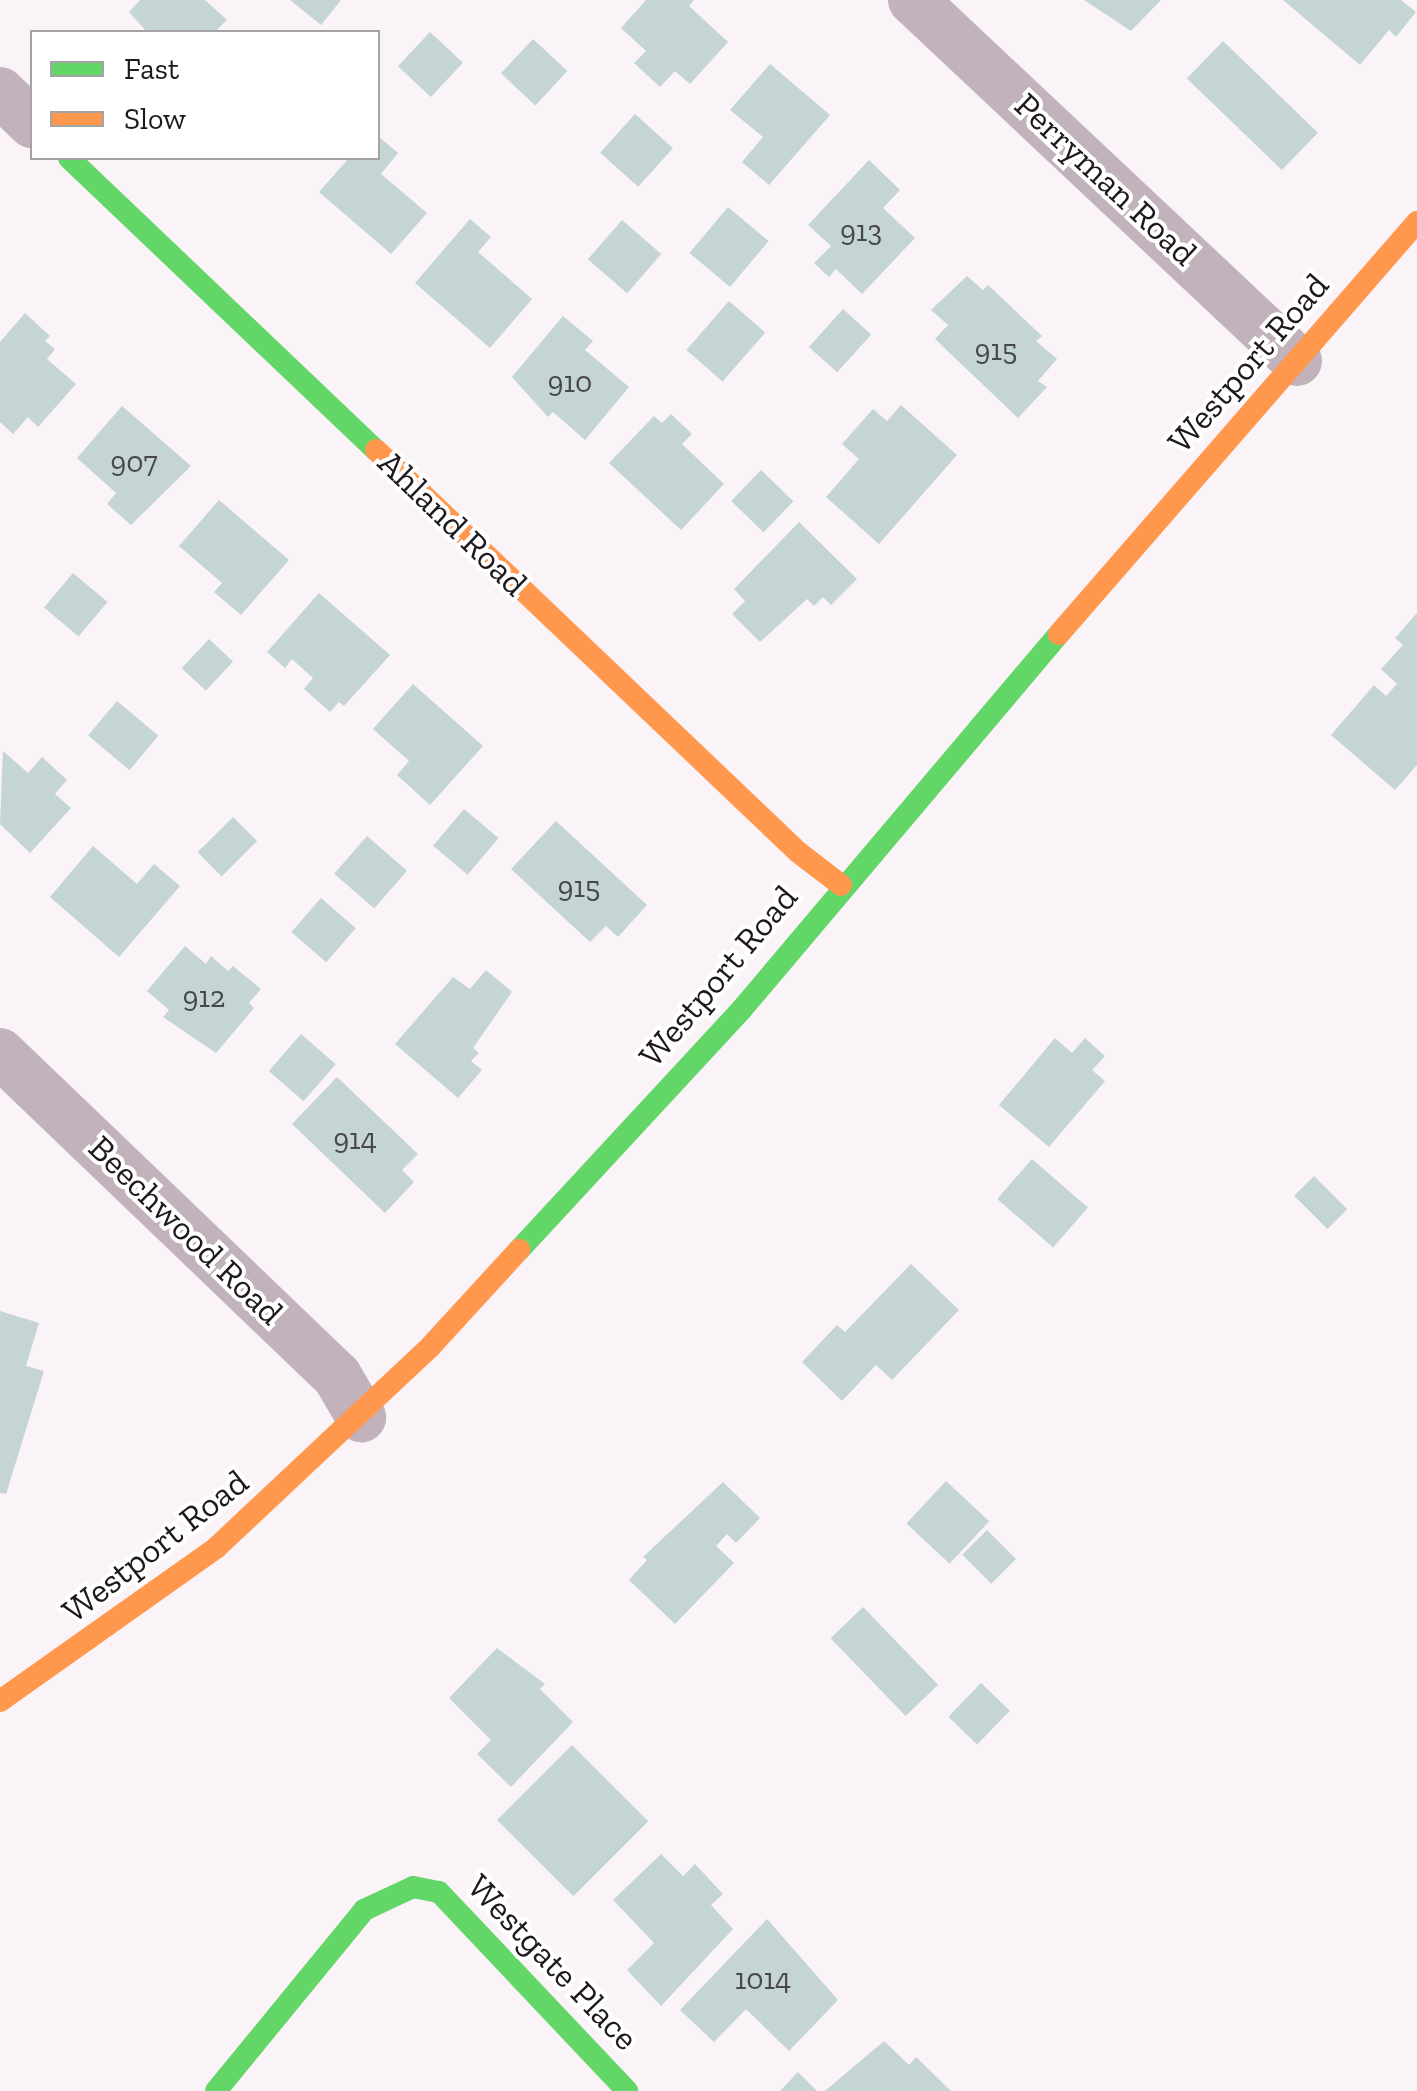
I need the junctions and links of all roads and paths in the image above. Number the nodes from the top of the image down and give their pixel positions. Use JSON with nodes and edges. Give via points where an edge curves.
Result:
{"nodes":[{"id":1,"x":914,"y":0,"type":"edge"},
{"id":2,"x":0,"y":92,"type":"edge"},
{"id":3,"x":30,"y":121,"type":"edge"},
{"id":4,"x":71,"y":160,"type":"edge"},
{"id":5,"x":1417,"y":222,"type":"edge"},
{"id":6,"x":1297,"y":360,"type":"junction"},
{"id":7,"x":841,"y":885,"type":"junction"},
{"id":8,"x":0,"y":1053,"type":"edge"},
{"id":9,"x":361,"y":1416,"type":"junction"},
{"id":10,"x":0,"y":1701,"type":"edge"},
{"id":11,"x":216,"y":2091,"type":"edge"},
{"id":12,"x":627,"y":2091,"type":"edge"}],
"edges":[{"from":1,"to":6,"type":"street","name":"Perryman Road"},
{"from":2,"to":3,"type":"street"},
{"from":4,"to":7,"type":"main road","name":"Ahland Road","via":[[798,852]]},
{"from":5,"to":6,"type":"main road","name":"Westport Road"},
{"from":6,"to":7,"type":"main road","name":"Westport Road"},
{"from":7,"to":9,"type":"main road","name":"Westport Road","via":[[742,1009]]},
{"from":8,"to":9,"type":"street","name":"Beechwood Road","via":[[337,1376]]},
{"from":9,"to":10,"type":"main road","name":"Westport Road","via":[[216,1548]]},
{"from":11,"to":12,"type":"main road","name":"Westgate Place","via":[[364,1910],[413,1887],[439,1892]]}]}
